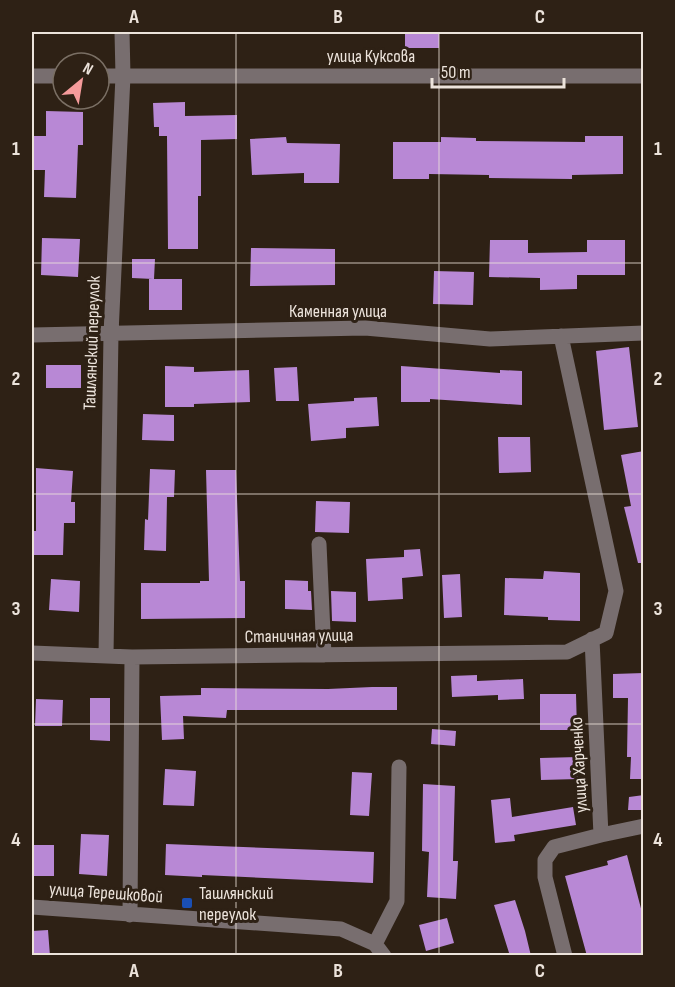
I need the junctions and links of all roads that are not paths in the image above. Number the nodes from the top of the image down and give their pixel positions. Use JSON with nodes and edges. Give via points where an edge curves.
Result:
{"nodes":[{"id":1,"x":122,"y":32,"type":"edge"},
{"id":2,"x":32,"y":76,"type":"edge"},
{"id":3,"x":51,"y":76,"type":"edge"},
{"id":4,"x":111,"y":76,"type":"edge"},
{"id":5,"x":123,"y":76,"type":"junction"},
{"id":6,"x":644,"y":76,"type":"edge"},
{"id":7,"x":644,"y":333,"type":"edge"},
{"id":8,"x":111,"y":334,"type":"junction"},
{"id":9,"x":32,"y":335,"type":"edge"},
{"id":10,"x":561,"y":336,"type":"junction"},
{"id":11,"x":319,"y":544,"type":"dead end"},
{"id":12,"x":592,"y":639,"type":"junction"},
{"id":13,"x":32,"y":652,"type":"edge"},
{"id":14,"x":324,"y":655,"type":"junction"},
{"id":15,"x":106,"y":656,"type":"junction"},
{"id":16,"x":132,"y":657,"type":"junction"},
{"id":17,"x":399,"y":767,"type":"dead end"},
{"id":18,"x":644,"y":826,"type":"edge"},
{"id":19,"x":601,"y":835,"type":"junction"},
{"id":20,"x":32,"y":907,"type":"edge"},
{"id":21,"x":130,"y":915,"type":"junction"},
{"id":22,"x":380,"y":950,"type":"edge"},
{"id":23,"x":565,"y":956,"type":"edge"}],
"edges":[{"from":1,"to":5,"type":"street","name":"Ташлянский переулок"},
{"from":2,"to":3,"type":"street"},
{"from":4,"to":5,"type":"street","name":"улица Куксова"},
{"from":5,"to":6,"type":"street","name":"улица Куксова"},
{"from":5,"to":8,"type":"street","name":"Ташлянский переулок"},
{"from":7,"to":10,"type":"street","name":"Каменная улица"},
{"from":8,"to":9,"type":"street","name":"Каменная улица"},
{"from":8,"to":10,"type":"street","name":"Каменная улица","via":[[365,328],[490,339]]},
{"from":8,"to":15,"type":"street","name":"Ташлянский переулок"},
{"from":10,"to":12,"type":"street","via":[[616,591],[606,633]]},
{"from":11,"to":14,"type":"street"},
{"from":12,"to":14,"type":"street","name":"Станичная улица","via":[[567,652]]},
{"from":12,"to":19,"type":"street","name":"улица Харченко"},
{"from":13,"to":15,"type":"street","name":"Станичная улица"},
{"from":14,"to":16,"type":"street","name":"Станичная улица"},
{"from":15,"to":16,"type":"street","name":"Станичная улица"},
{"from":16,"to":21,"type":"street"},
{"from":17,"to":22,"type":"street","via":[[397,901]]},
{"from":18,"to":19,"type":"street"},
{"from":19,"to":23,"type":"street","name":"улица Харченко","via":[[554,847],[545,860],[545,877]]},
{"from":20,"to":21,"type":"street","name":"улица Терешковой"},
{"from":21,"to":22,"type":"street","name":"улица Терешковой","via":[[340,929]]}]}
